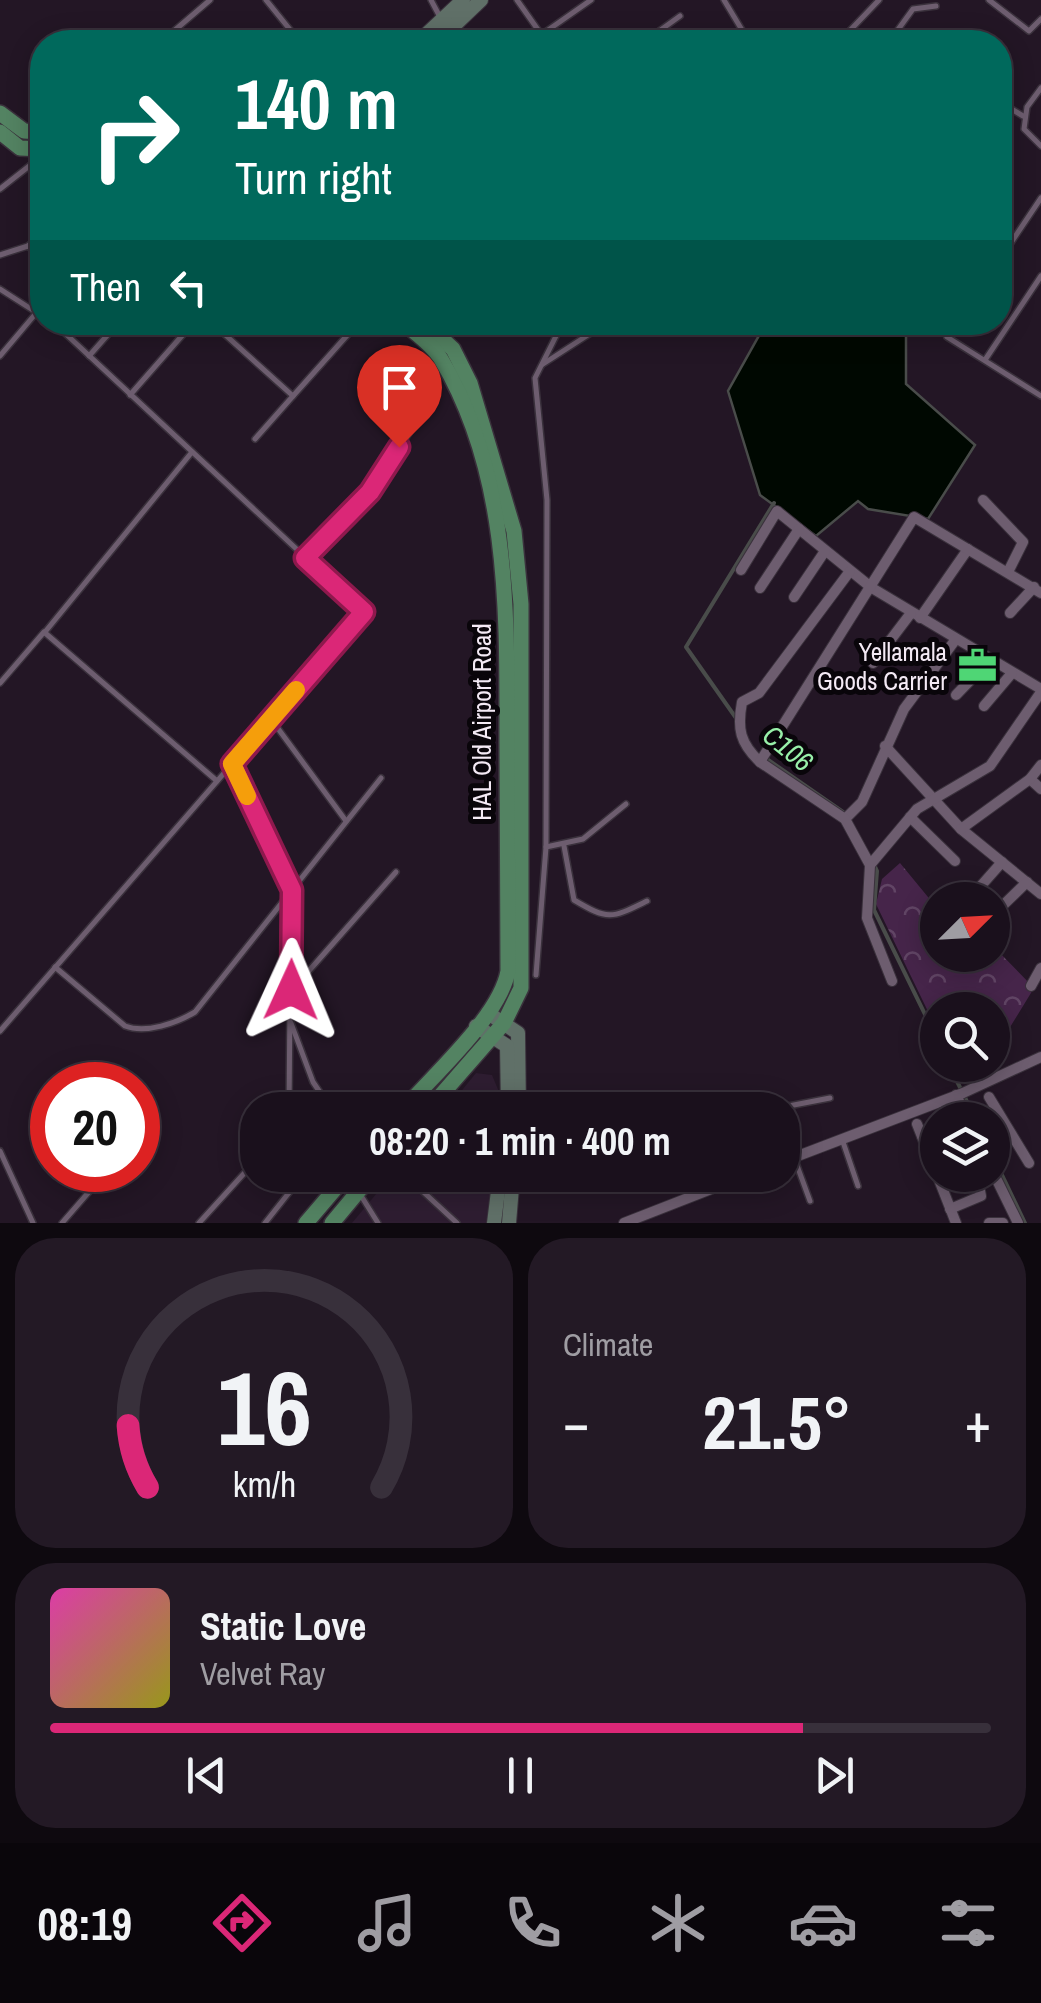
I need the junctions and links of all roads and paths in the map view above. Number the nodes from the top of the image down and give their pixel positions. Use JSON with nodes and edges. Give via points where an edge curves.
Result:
{"nodes":[{"id":1,"x":210,"y":0,"type":"edge"},
{"id":2,"x":266,"y":0,"type":"edge"},
{"id":3,"x":430,"y":0,"type":"edge"},
{"id":4,"x":463,"y":0,"type":"edge"},
{"id":5,"x":481,"y":0,"type":"edge"},
{"id":6,"x":517,"y":0,"type":"edge"},
{"id":7,"x":591,"y":0,"type":"edge"},
{"id":8,"x":724,"y":0,"type":"edge"},
{"id":9,"x":879,"y":0,"type":"edge"},
{"id":10,"x":989,"y":0,"type":"edge"},
{"id":11,"x":936,"y":6,"type":"dead end"},
{"id":12,"x":680,"y":16,"type":"dead end"},
{"id":13,"x":1041,"y":19,"type":"edge"},
{"id":14,"x":442,"y":20,"type":"junction"},
{"id":15,"x":662,"y":29,"type":"edge"},
{"id":16,"x":175,"y":30,"type":"edge"},
{"id":17,"x":290,"y":30,"type":"edge"},
{"id":18,"x":431,"y":30,"type":"edge"},
{"id":19,"x":450,"y":30,"type":"edge"},
{"id":20,"x":538,"y":30,"type":"edge"},
{"id":21,"x":548,"y":30,"type":"edge"},
{"id":22,"x":742,"y":30,"type":"edge"},
{"id":23,"x":850,"y":30,"type":"edge"},
{"id":24,"x":899,"y":30,"type":"edge"},
{"id":25,"x":1041,"y":88,"type":"edge"},
{"id":26,"x":1012,"y":109,"type":"edge"},
{"id":27,"x":0,"y":113,"type":"edge"},
{"id":28,"x":1023,"y":116,"type":"junction"},
{"id":29,"x":30,"y":131,"type":"edge"},
{"id":30,"x":0,"y":132,"type":"edge"},
{"id":31,"x":1041,"y":146,"type":"edge"},
{"id":32,"x":30,"y":150,"type":"edge"},
{"id":33,"x":30,"y":163,"type":"edge"},
{"id":34,"x":0,"y":189,"type":"edge"},
{"id":35,"x":1041,"y":198,"type":"edge"},
{"id":36,"x":1012,"y":241,"type":"edge"},
{"id":37,"x":28,"y":246,"type":"edge"},
{"id":38,"x":0,"y":255,"type":"edge"},
{"id":39,"x":1041,"y":276,"type":"edge"},
{"id":40,"x":0,"y":289,"type":"edge"},
{"id":41,"x":30,"y":308,"type":"edge"},
{"id":42,"x":1012,"y":320,"type":"edge"},
{"id":43,"x":30,"y":324,"type":"edge"},
{"id":44,"x":66,"y":335,"type":"edge"},
{"id":45,"x":106,"y":335,"type":"edge"},
{"id":46,"x":182,"y":335,"type":"edge"},
{"id":47,"x":226,"y":335,"type":"edge"},
{"id":48,"x":348,"y":335,"type":"edge"},
{"id":49,"x":417,"y":335,"type":"edge"},
{"id":50,"x":438,"y":335,"type":"edge"},
{"id":51,"x":556,"y":335,"type":"edge"},
{"id":52,"x":588,"y":335,"type":"edge"},
{"id":53,"x":948,"y":335,"type":"edge"},
{"id":54,"x":1002,"y":335,"type":"edge"},
{"id":55,"x":0,"y":356,"type":"edge"},
{"id":56,"x":89,"y":356,"type":"junction"},
{"id":57,"x":407,"y":359,"type":"dead end"},
{"id":58,"x":985,"y":360,"type":"junction"},
{"id":59,"x":541,"y":366,"type":"junction"},
{"id":60,"x":1040,"y":391,"type":"edge"},
{"id":61,"x":130,"y":394,"type":"junction"},
{"id":62,"x":293,"y":396,"type":"junction"},
{"id":63,"x":255,"y":439,"type":"dead end"},
{"id":64,"x":192,"y":452,"type":"junction"},
{"id":65,"x":983,"y":500,"type":"dead end"},
{"id":66,"x":799,"y":529,"type":"junction"},
{"id":67,"x":968,"y":549,"type":"junction"},
{"id":68,"x":826,"y":551,"type":"junction"},
{"id":69,"x":305,"y":558,"type":"junction"},
{"id":70,"x":741,"y":570,"type":"dead end"},
{"id":71,"x":850,"y":571,"type":"junction"},
{"id":72,"x":1008,"y":572,"type":"junction"},
{"id":73,"x":760,"y":588,"type":"dead end"},
{"id":74,"x":872,"y":588,"type":"junction"},
{"id":75,"x":1038,"y":590,"type":"edge"},
{"id":76,"x":794,"y":597,"type":"dead end"},
{"id":77,"x":1010,"y":613,"type":"dead end"},
{"id":78,"x":916,"y":616,"type":"junction"},
{"id":79,"x":44,"y":632,"type":"junction"},
{"id":80,"x":956,"y":640,"type":"junction"},
{"id":81,"x":990,"y":661,"type":"junction"},
{"id":82,"x":873,"y":663,"type":"dead end"},
{"id":83,"x":1012,"y":673,"type":"junction"},
{"id":84,"x":0,"y":683,"type":"edge"},
{"id":85,"x":1041,"y":690,"type":"edge"},
{"id":86,"x":956,"y":695,"type":"dead end"},
{"id":87,"x":984,"y":706,"type":"dead end"},
{"id":88,"x":271,"y":718,"type":"junction"},
{"id":89,"x":885,"y":746,"type":"junction"},
{"id":90,"x":760,"y":762,"type":"junction"},
{"id":91,"x":232,"y":764,"type":"junction"},
{"id":92,"x":1041,"y":764,"type":"edge"},
{"id":93,"x":381,"y":778,"type":"dead end"},
{"id":94,"x":1030,"y":779,"type":"junction"},
{"id":95,"x":217,"y":782,"type":"junction"},
{"id":96,"x":1041,"y":789,"type":"edge"},
{"id":97,"x":936,"y":801,"type":"junction"},
{"id":98,"x":626,"y":804,"type":"dead end"},
{"id":99,"x":848,"y":816,"type":"junction"},
{"id":100,"x":910,"y":817,"type":"junction"},
{"id":101,"x":347,"y":821,"type":"junction"},
{"id":102,"x":961,"y":829,"type":"junction"},
{"id":103,"x":564,"y":846,"type":"junction"},
{"id":104,"x":546,"y":848,"type":"junction"},
{"id":105,"x":956,"y":861,"type":"dead end"},
{"id":106,"x":1002,"y":862,"type":"junction"},
{"id":107,"x":870,"y":865,"type":"junction"},
{"id":108,"x":396,"y":872,"type":"dead end"},
{"id":109,"x":984,"y":882,"type":"edge"},
{"id":110,"x":1027,"y":882,"type":"junction"},
{"id":111,"x":292,"y":890,"type":"junction"},
{"id":112,"x":1041,"y":894,"type":"edge"},
{"id":113,"x":1010,"y":899,"type":"edge"},
{"id":114,"x":647,"y":901,"type":"dead end"},
{"id":115,"x":56,"y":968,"type":"junction"},
{"id":116,"x":1041,"y":968,"type":"edge"},
{"id":117,"x":536,"y":975,"type":"dead end"},
{"id":118,"x":892,"y":981,"type":"dead end"},
{"id":119,"x":1031,"y":986,"type":"dead end"},
{"id":120,"x":291,"y":990,"type":"junction"},
{"id":121,"x":488,"y":1013,"type":"junction"},
{"id":122,"x":290,"y":1020,"type":"junction"},
{"id":123,"x":476,"y":1026,"type":"junction"},
{"id":124,"x":499,"y":1029,"type":"junction"},
{"id":125,"x":0,"y":1031,"type":"edge"},
{"id":126,"x":1041,"y":1058,"type":"edge"},
{"id":127,"x":289,"y":1092,"type":"edge"},
{"id":128,"x":320,"y":1092,"type":"edge"},
{"id":129,"x":419,"y":1092,"type":"edge"},
{"id":130,"x":444,"y":1092,"type":"edge"},
{"id":131,"x":516,"y":1092,"type":"edge"},
{"id":132,"x":956,"y":1095,"type":"junction"},
{"id":133,"x":989,"y":1097,"type":"dead end"},
{"id":134,"x":830,"y":1098,"type":"dead end"},
{"id":135,"x":959,"y":1102,"type":"edge"},
{"id":136,"x":800,"y":1104,"type":"edge"},
{"id":137,"x":917,"y":1124,"type":"dead end"},
{"id":138,"x":920,"y":1131,"type":"edge"},
{"id":139,"x":842,"y":1139,"type":"junction"},
{"id":140,"x":0,"y":1152,"type":"edge"},
{"id":141,"x":800,"y":1155,"type":"edge"},
{"id":142,"x":1030,"y":1163,"type":"dead end"},
{"id":143,"x":240,"y":1178,"type":"edge"},
{"id":144,"x":800,"y":1182,"type":"edge"},
{"id":145,"x":858,"y":1186,"type":"dead end"},
{"id":146,"x":89,"y":1192,"type":"edge"},
{"id":147,"x":290,"y":1192,"type":"edge"},
{"id":148,"x":332,"y":1192,"type":"edge"},
{"id":149,"x":358,"y":1192,"type":"joint"},
{"id":150,"x":424,"y":1192,"type":"edge"},
{"id":151,"x":498,"y":1192,"type":"edge"},
{"id":152,"x":513,"y":1192,"type":"edge"},
{"id":153,"x":703,"y":1192,"type":"edge"},
{"id":154,"x":943,"y":1192,"type":"edge"},
{"id":155,"x":980,"y":1192,"type":"edge"},
{"id":156,"x":1003,"y":1192,"type":"edge"},
{"id":157,"x":810,"y":1201,"type":"dead end"},
{"id":158,"x":950,"y":1210,"type":"junction"},
{"id":159,"x":33,"y":1223,"type":"edge"},
{"id":160,"x":62,"y":1223,"type":"edge"},
{"id":161,"x":199,"y":1223,"type":"edge"},
{"id":162,"x":265,"y":1223,"type":"edge"},
{"id":163,"x":306,"y":1223,"type":"edge"},
{"id":164,"x":332,"y":1223,"type":"edge"},
{"id":165,"x":378,"y":1223,"type":"edge"},
{"id":166,"x":458,"y":1223,"type":"edge"},
{"id":167,"x":494,"y":1223,"type":"edge"},
{"id":168,"x":510,"y":1223,"type":"edge"},
{"id":169,"x":624,"y":1223,"type":"edge"},
{"id":170,"x":956,"y":1223,"type":"edge"},
{"id":171,"x":989,"y":1223,"type":"edge"},
{"id":172,"x":1003,"y":1223,"type":"edge"},
{"id":173,"x":1018,"y":1223,"type":"edge"}],
"edges":[{"from":1,"to":16,"type":"lane"},
{"from":2,"to":17,"type":"lane"},
{"from":3,"to":14,"type":"lane"},
{"from":4,"to":14,"type":"street"},
{"from":5,"to":19,"type":"street"},
{"from":6,"to":20,"type":"lane"},
{"from":7,"to":21,"type":"lane"},
{"from":8,"to":22,"type":"lane"},
{"from":9,"to":23,"type":"lane"},
{"from":10,"to":13,"type":"lane","via":[[1029,31]]},
{"from":11,"to":24,"type":"lane","via":[[914,9]]},
{"from":12,"to":15,"type":"lane"},
{"from":14,"to":18,"type":"street"},
{"from":25,"to":28,"type":"lane"},
{"from":26,"to":28,"type":"lane"},
{"from":27,"to":29,"type":"main road"},
{"from":28,"to":31,"type":"lane","via":[[1024,130]]},
{"from":30,"to":32,"type":"main road"},
{"from":33,"to":34,"type":"lane"},
{"from":35,"to":36,"type":"lane"},
{"from":37,"to":38,"type":"lane"},
{"from":39,"to":42,"type":"lane"},
{"from":40,"to":41,"type":"lane"},
{"from":43,"to":55,"type":"lane"},
{"from":44,"to":56,"type":"lane"},
{"from":45,"to":56,"type":"lane"},
{"from":46,"to":61,"type":"lane"},
{"from":47,"to":62,"type":"lane"},
{"from":48,"to":62,"type":"lane"},
{"from":49,"to":121,"type":"main road","name":"HAL Old Airport Road","via":[[439,355],[456,388],[488,478],[507,606],[508,971]]},
{"from":50,"to":124,"type":"main road","name":"HAL Old Airport Road","via":[[470,383],[514,531],[521,604],[521,988]]},
{"from":51,"to":59,"type":"lane"},
{"from":52,"to":59,"type":"lane"},
{"from":53,"to":58,"type":"lane"},
{"from":54,"to":58,"type":"lane"},
{"from":56,"to":61,"type":"lane"},
{"from":57,"to":69,"type":"lane","via":[[428,391],[427,406],[370,492]]},
{"from":58,"to":60,"type":"lane"},
{"from":59,"to":104,"type":"lane","via":[[535,378],[547,500]]},
{"from":61,"to":64,"type":"lane"},
{"from":62,"to":63,"type":"lane"},
{"from":64,"to":69,"type":"lane"},
{"from":64,"to":79,"type":"lane"},
{"from":65,"to":72,"type":"street","via":[[1022,542]]},
{"from":66,"to":68,"type":"street"},
{"from":66,"to":70,"type":"street","via":[[776,512]]},
{"from":66,"to":73,"type":"street"},
{"from":67,"to":72,"type":"street"},
{"from":67,"to":74,"type":"street","via":[[914,517]]},
{"from":67,"to":78,"type":"street"},
{"from":68,"to":71,"type":"street"},
{"from":68,"to":76,"type":"street"},
{"from":69,"to":88,"type":"lane","via":[[364,612]]},
{"from":71,"to":74,"type":"street"},
{"from":71,"to":90,"type":"street","via":[[759,693],[742,702],[738,726],[744,746]]},
{"from":72,"to":75,"type":"street"},
{"from":74,"to":78,"type":"street"},
{"from":74,"to":90,"type":"street"},
{"from":75,"to":77,"type":"street"},
{"from":78,"to":80,"type":"street"},
{"from":78,"to":82,"type":"street"},
{"from":79,"to":84,"type":"lane"},
{"from":79,"to":95,"type":"lane"},
{"from":80,"to":81,"type":"street"},
{"from":80,"to":89,"type":"street","via":[[918,687]]},
{"from":81,"to":83,"type":"street"},
{"from":81,"to":86,"type":"street"},
{"from":83,"to":85,"type":"street"},
{"from":83,"to":87,"type":"street"},
{"from":85,"to":97,"type":"street","via":[[990,766]]},
{"from":88,"to":91,"type":"lane"},
{"from":88,"to":101,"type":"lane"},
{"from":89,"to":97,"type":"street"},
{"from":89,"to":99,"type":"street","via":[[862,802]]},
{"from":90,"to":99,"type":"street"},
{"from":91,"to":95,"type":"lane"},
{"from":91,"to":111,"type":"lane"},
{"from":92,"to":94,"type":"street"},
{"from":93,"to":101,"type":"lane"},
{"from":94,"to":96,"type":"street"},
{"from":94,"to":102,"type":"street"},
{"from":95,"to":115,"type":"lane"},
{"from":97,"to":100,"type":"street"},
{"from":97,"to":102,"type":"street"},
{"from":98,"to":103,"type":"lane","via":[[584,839]]},
{"from":99,"to":107,"type":"street"},
{"from":100,"to":105,"type":"street"},
{"from":100,"to":107,"type":"street"},
{"from":101,"to":111,"type":"lane"},
{"from":102,"to":106,"type":"street"},
{"from":103,"to":104,"type":"lane"},
{"from":103,"to":114,"type":"lane","via":[[574,900],[614,917]]},
{"from":104,"to":117,"type":"lane"},
{"from":106,"to":109,"type":"street"},
{"from":106,"to":110,"type":"street"},
{"from":107,"to":118,"type":"street","via":[[867,918]]},
{"from":108,"to":120,"type":"lane"},
{"from":110,"to":112,"type":"street"},
{"from":110,"to":113,"type":"street"},
{"from":111,"to":115,"type":"lane","via":[[184,1019],[135,1030]]},
{"from":111,"to":120,"type":"lane"},
{"from":115,"to":125,"type":"lane"},
{"from":116,"to":119,"type":"street"},
{"from":120,"to":122,"type":"lane"},
{"from":121,"to":123,"type":"main road","name":"HAL Old Airport Road"},
{"from":121,"to":124,"type":"street"},
{"from":122,"to":127,"type":"lane"},
{"from":122,"to":128,"type":"lane"},
{"from":123,"to":124,"type":"street"},
{"from":123,"to":129,"type":"main road","name":"HAL Old Airport Road"},
{"from":124,"to":130,"type":"main road","name":"HAL Old Airport Road"},
{"from":124,"to":131,"type":"street","via":[[518,1034]]},
{"from":126,"to":132,"type":"street"},
{"from":132,"to":135,"type":"street"},
{"from":132,"to":139,"type":"street"},
{"from":133,"to":142,"type":"street"},
{"from":134,"to":136,"type":"lane"},
{"from":137,"to":138,"type":"street"},
{"from":139,"to":141,"type":"street"},
{"from":139,"to":145,"type":"lane"},
{"from":140,"to":159,"type":"lane"},
{"from":143,"to":161,"type":"lane"},
{"from":144,"to":157,"type":"lane"},
{"from":146,"to":160,"type":"lane"},
{"from":147,"to":162,"type":"lane"},
{"from":148,"to":163,"type":"main road"},
{"from":149,"to":164,"type":"main road"},
{"from":149,"to":165,"type":"lane"},
{"from":150,"to":166,"type":"lane"},
{"from":151,"to":167,"type":"street"},
{"from":152,"to":168,"type":"street"},
{"from":153,"to":169,"type":"street"},
{"from":154,"to":158,"type":"street"},
{"from":155,"to":158,"type":"street"},
{"from":156,"to":173,"type":"street"},
{"from":158,"to":170,"type":"street"},
{"from":171,"to":172,"type":"street"}]}
